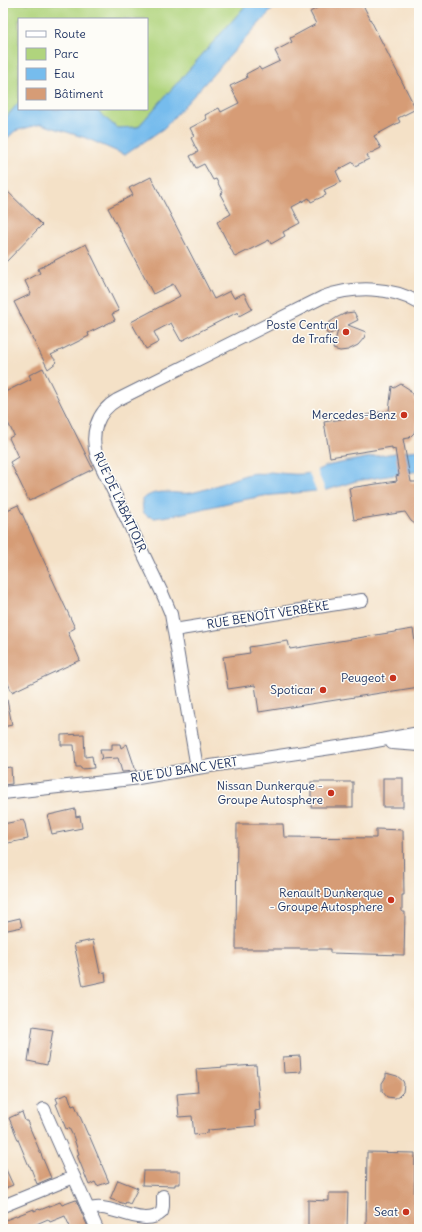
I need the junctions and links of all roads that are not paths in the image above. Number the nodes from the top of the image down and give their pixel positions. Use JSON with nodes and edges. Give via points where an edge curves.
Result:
{"nodes":[{"id":1,"x":419,"y":303,"type":"edge"},
{"id":2,"x":362,"y":600,"type":"dead end"},
{"id":3,"x":174,"y":630,"type":"junction"},
{"id":4,"x":419,"y":733,"type":"edge"},
{"id":5,"x":419,"y":740,"type":"edge"},
{"id":6,"x":365,"y":743,"type":"junction"},
{"id":7,"x":390,"y":743,"type":"junction"},
{"id":8,"x":419,"y":745,"type":"edge"},
{"id":9,"x":197,"y":768,"type":"junction"},
{"id":10,"x":3,"y":793,"type":"edge"},
{"id":11,"x":44,"y":1109,"type":"dead end"},
{"id":12,"x":74,"y":1177,"type":"junction"},
{"id":13,"x":163,"y":1196,"type":"dead end"},
{"id":14,"x":3,"y":1206,"type":"edge"},
{"id":15,"x":89,"y":1210,"type":"junction"},
{"id":16,"x":97,"y":1229,"type":"edge"}],
"edges":[{"from":1,"to":3,"type":"street","name":"RUE DE L'ABATTOIR","via":[[380,290],[352,290],[327,295],[123,397],[104,410],[94,431],[93,442],[97,457],[163,595]]},
{"from":2,"to":3,"type":"street","name":"RUE BENOÎT VERBÈKE"},
{"from":3,"to":9,"type":"street","name":"RUE DE L'ABATTOIR"},
{"from":4,"to":6,"type":"street","name":"RUE DU BANC VERT"},
{"from":5,"to":7,"type":"street","name":"RUE DU BANC VERT"},
{"from":6,"to":7,"type":"street","name":"RUE DU BANC VERT"},
{"from":6,"to":9,"type":"street","name":"RUE DU BANC VERT"},
{"from":7,"to":8,"type":"street","name":"RUE DU BANC VERT"},
{"from":9,"to":10,"type":"street","name":"RUE DU BANC VERT","via":[[132,779]]},
{"from":11,"to":12,"type":"street"},
{"from":12,"to":14,"type":"street"},
{"from":12,"to":15,"type":"street"},
{"from":13,"to":15,"type":"street","via":[[162,1212],[153,1216],[132,1216],[103,1208]]},
{"from":15,"to":16,"type":"street"}]}
